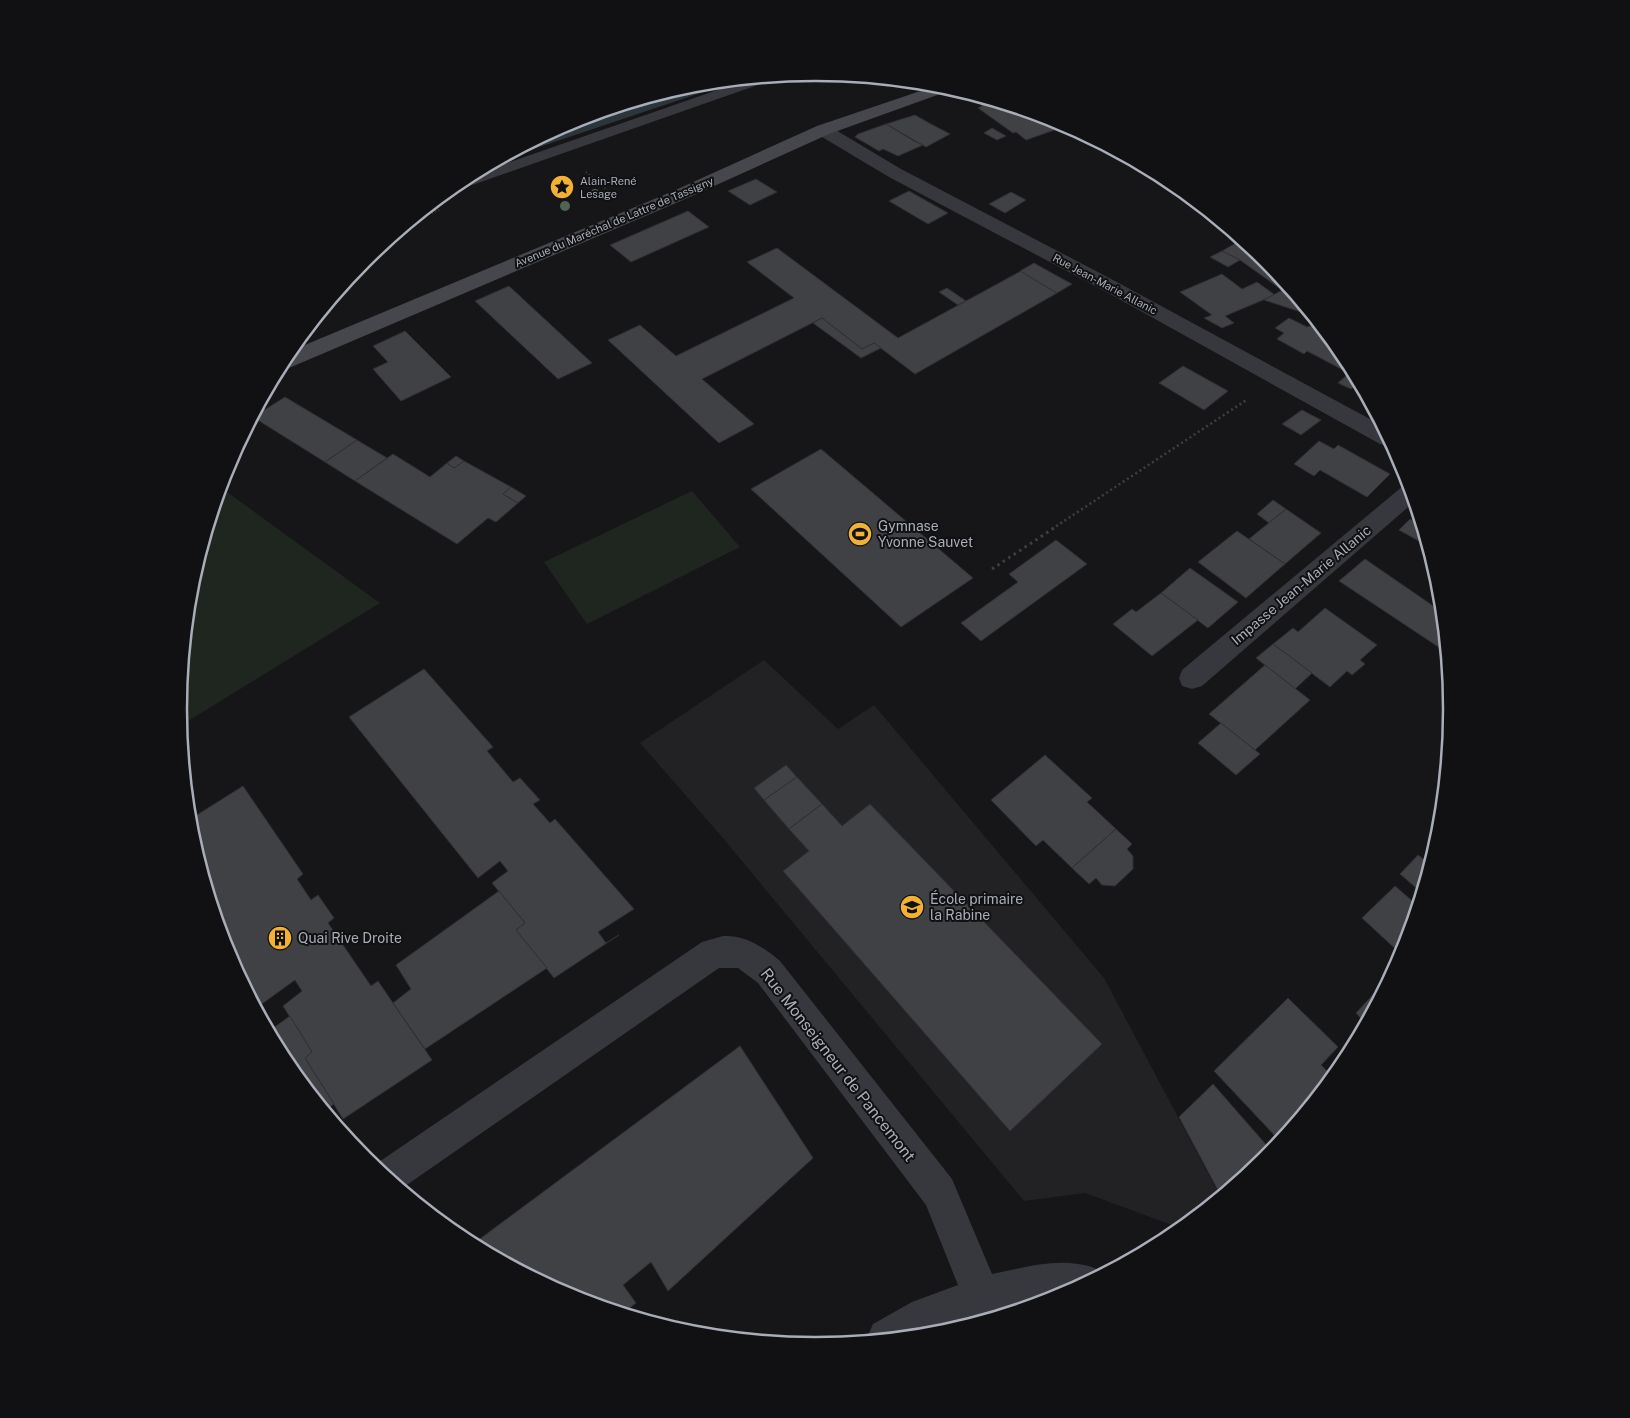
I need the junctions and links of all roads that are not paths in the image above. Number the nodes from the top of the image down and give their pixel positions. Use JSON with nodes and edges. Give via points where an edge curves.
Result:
{"nodes":[{"id":1,"x":739,"y":86,"type":"edge"},
{"id":2,"x":932,"y":92,"type":"edge"},
{"id":3,"x":823,"y":130,"type":"junction"},
{"id":4,"x":482,"y":177,"type":"edge"},
{"id":5,"x":295,"y":358,"type":"edge"},
{"id":6,"x":1379,"y":433,"type":"edge"},
{"id":7,"x":1405,"y":497,"type":"edge"},
{"id":8,"x":1192,"y":678,"type":"dead end"},
{"id":9,"x":393,"y":1173,"type":"edge"},
{"id":10,"x":1071,"y":1282,"type":"edge"},
{"id":11,"x":981,"y":1295,"type":"junction"},
{"id":12,"x":900,"y":1331,"type":"edge"}],
"edges":[{"from":1,"to":4,"type":"lane"},
{"from":2,"to":3,"type":"main road","name":"Avenue du Maréchal de Lattre de Tassigny"},
{"from":3,"to":5,"type":"main road","name":"Avenue du Maréchal de Lattre de Tassigny","via":[[677,196]]},
{"from":3,"to":6,"type":"street","name":"Rue Jean-Marie Allanic","via":[[895,174],[1108,285]]},
{"from":7,"to":8,"type":"street","name":"Impasse Jean-Marie Allanic"},
{"from":9,"to":11,"type":"street","name":"Rue Monseigneur de Pancemont","via":[[713,953],[731,950],[750,956],[769,972],[938,1192]]},
{"from":10,"to":11,"type":"street","via":[[1058,1281]]},
{"from":11,"to":12,"type":"street","via":[[926,1316]]}]}
